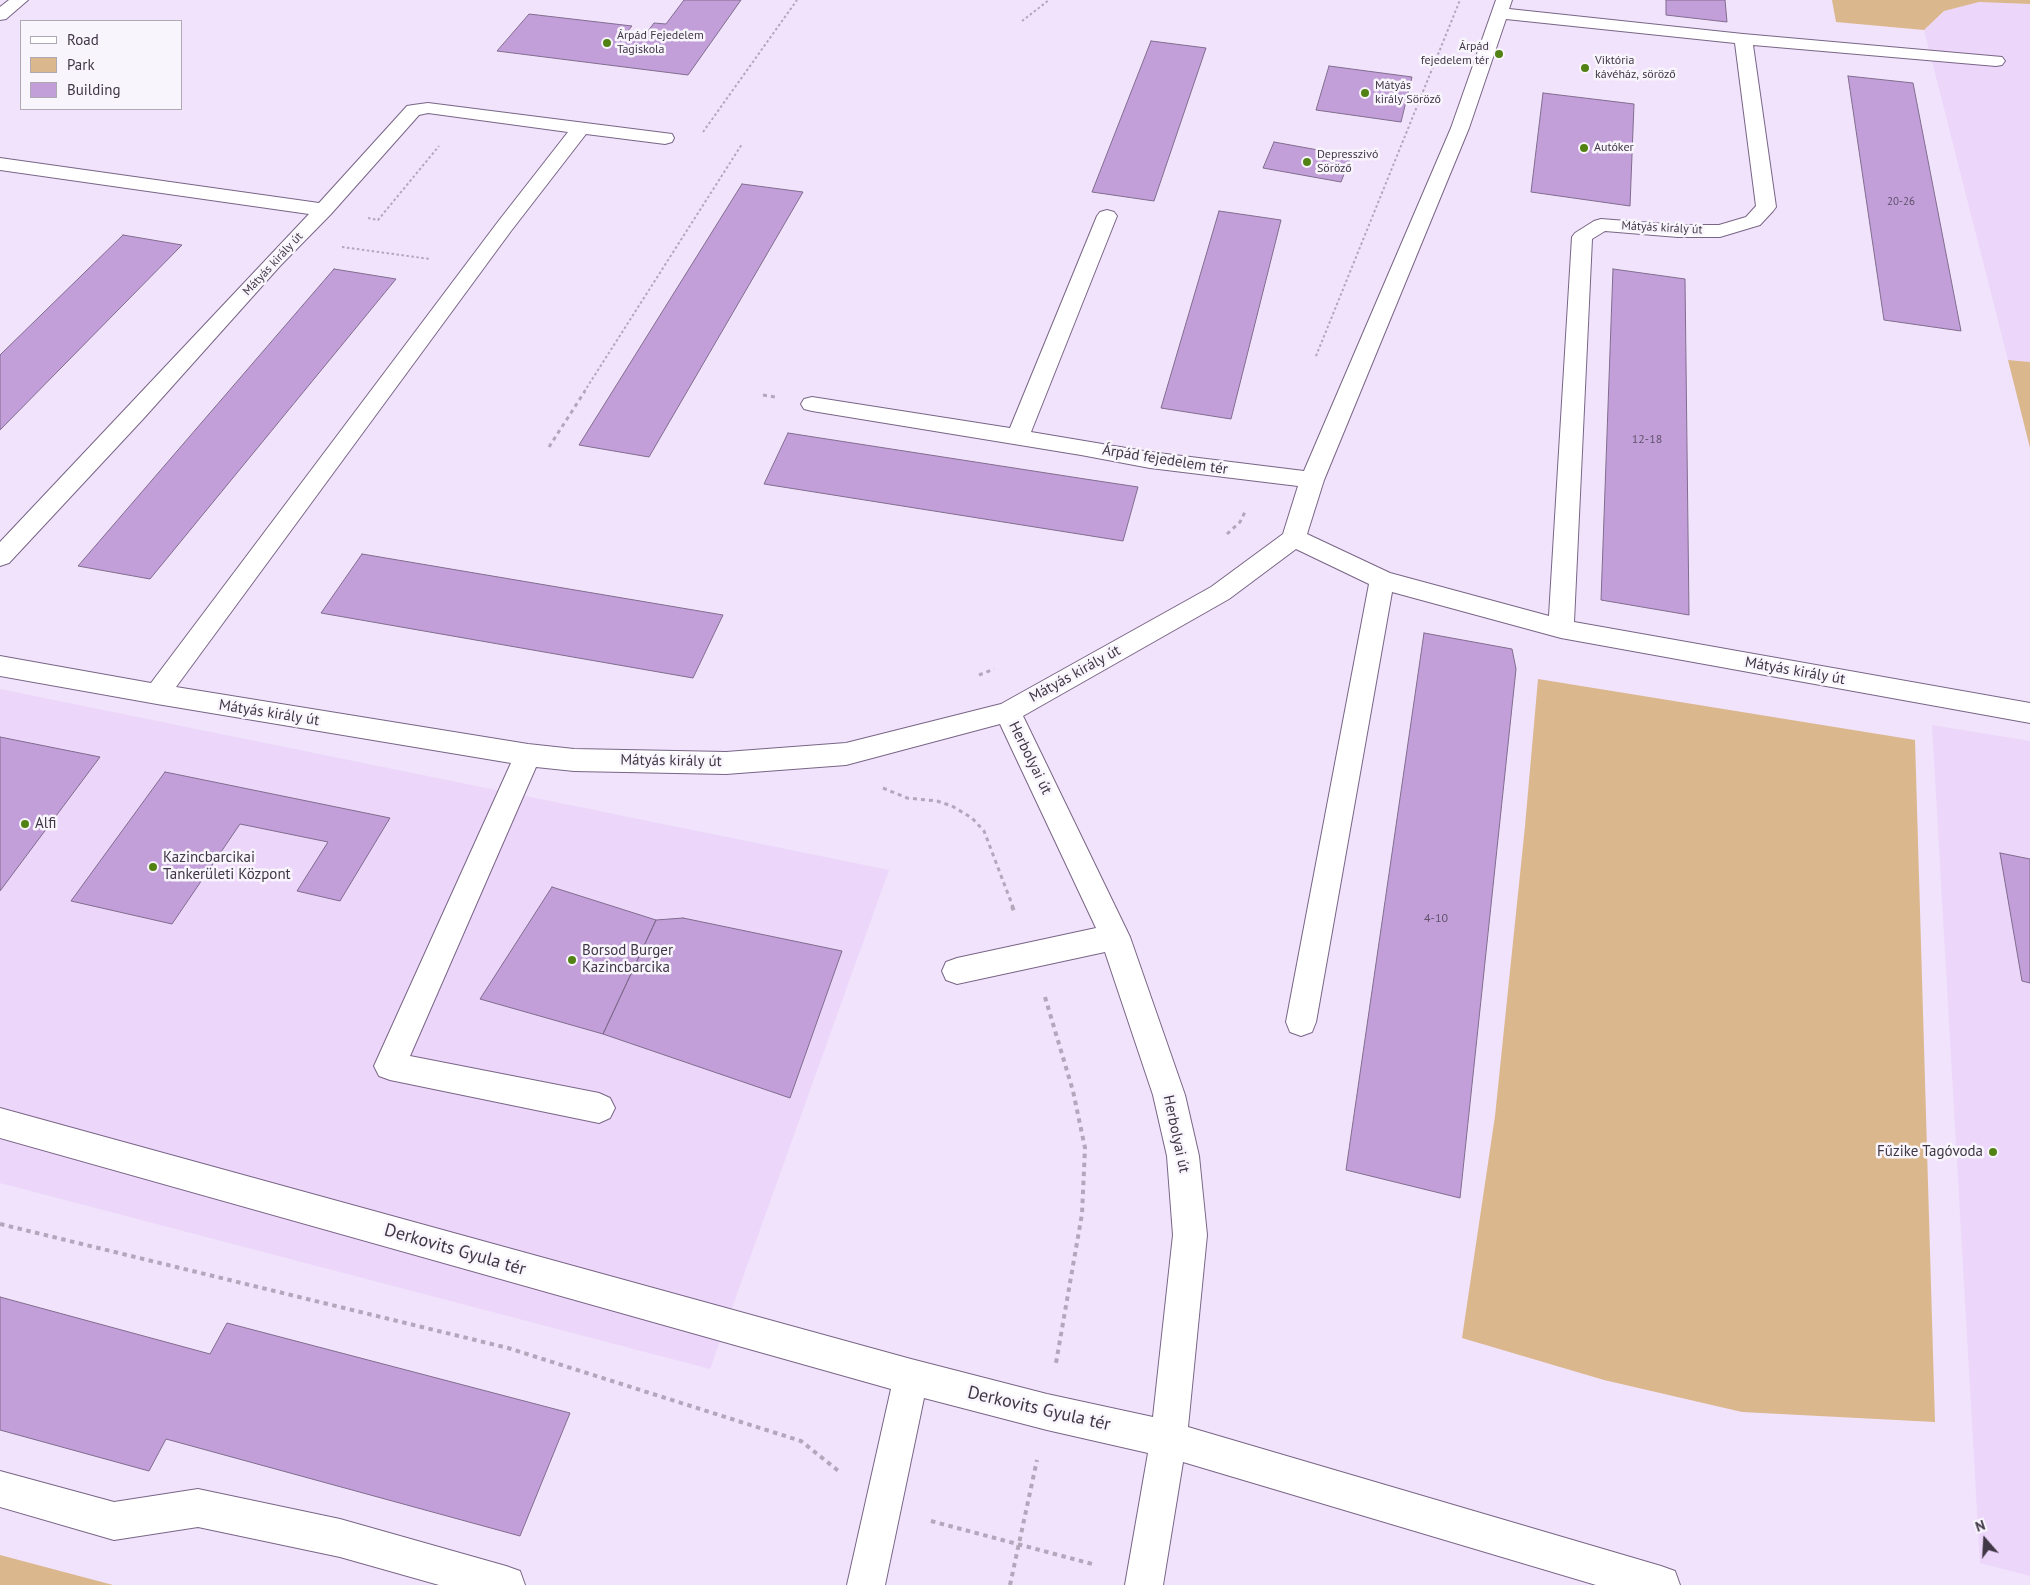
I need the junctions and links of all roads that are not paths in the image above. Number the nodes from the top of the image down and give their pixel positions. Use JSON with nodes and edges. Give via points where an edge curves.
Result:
{"nodes":[{"id":1,"x":20,"y":0,"type":"edge"},
{"id":2,"x":1502,"y":6,"type":"edge"},
{"id":3,"x":0,"y":15,"type":"edge"},
{"id":4,"x":1743,"y":39,"type":"junction"},
{"id":5,"x":1996,"y":61,"type":"dead end"},
{"id":6,"x":581,"y":128,"type":"junction"},
{"id":7,"x":665,"y":138,"type":"dead end"},
{"id":8,"x":0,"y":164,"type":"edge"},
{"id":9,"x":324,"y":210,"type":"junction"},
{"id":10,"x":1107,"y":216,"type":"dead end"},
{"id":11,"x":812,"y":404,"type":"dead end"},
{"id":12,"x":1018,"y":437,"type":"junction"},
{"id":13,"x":1312,"y":480,"type":"junction"},
{"id":14,"x":1294,"y":538,"type":"junction"},
{"id":15,"x":0,"y":557,"type":"edge"},
{"id":16,"x":1382,"y":580,"type":"junction"},
{"id":17,"x":1561,"y":629,"type":"junction"},
{"id":18,"x":0,"y":666,"type":"edge"},
{"id":19,"x":157,"y":694,"type":"junction"},
{"id":20,"x":1008,"y":712,"type":"junction"},
{"id":21,"x":2030,"y":713,"type":"edge"},
{"id":22,"x":528,"y":755,"type":"junction"},
{"id":23,"x":1116,"y":937,"type":"junction"},
{"id":24,"x":957,"y":971,"type":"dead end"},
{"id":25,"x":1302,"y":1022,"type":"dead end"},
{"id":26,"x":599,"y":1108,"type":"dead end"},
{"id":27,"x":0,"y":1122,"type":"edge"},
{"id":28,"x":910,"y":1377,"type":"junction"},
{"id":29,"x":1169,"y":1439,"type":"junction"},
{"id":30,"x":0,"y":1489,"type":"edge"},
{"id":31,"x":1144,"y":1581,"type":"edge"},
{"id":32,"x":506,"y":1585,"type":"edge"},
{"id":33,"x":866,"y":1585,"type":"edge"},
{"id":34,"x":1661,"y":1585,"type":"edge"}],
"edges":[{"from":1,"to":3,"type":"street"},
{"from":2,"to":4,"type":"street"},
{"from":2,"to":13,"type":"street","via":[[1460,128]]},
{"from":4,"to":5,"type":"street"},
{"from":4,"to":17,"type":"street","name":"Mátyás király út","via":[[1766,207],[1753,221],[1720,231],[1602,225],[1582,237]]},
{"from":6,"to":7,"type":"street"},
{"from":6,"to":9,"type":"street","name":"Mátyás király út","via":[[428,108],[413,110]]},
{"from":6,"to":19,"type":"street"},
{"from":8,"to":9,"type":"street"},
{"from":9,"to":15,"type":"street","name":"Mátyás király út"},
{"from":10,"to":12,"type":"street"},
{"from":11,"to":12,"type":"street","name":"Árpád fejedelem tér"},
{"from":12,"to":13,"type":"street","name":"Árpád fejedelem tér","via":[[1150,460]]},
{"from":13,"to":14,"type":"street"},
{"from":14,"to":16,"type":"street","name":"Mátyás király út"},
{"from":14,"to":20,"type":"street","name":"Mátyás király út","via":[[1220,594]]},
{"from":16,"to":17,"type":"street","name":"Mátyás király út"},
{"from":16,"to":25,"type":"street"},
{"from":17,"to":21,"type":"street","name":"Mátyás király út"},
{"from":18,"to":19,"type":"street","name":"Mátyás király út"},
{"from":19,"to":22,"type":"street","name":"Mátyás király út"},
{"from":20,"to":22,"type":"street","name":"Mátyás király út","via":[[846,754],[726,763],[574,760]]},
{"from":20,"to":23,"type":"street","name":"Herbolyai út"},
{"from":22,"to":26,"type":"street","via":[[390,1066]]},
{"from":23,"to":24,"type":"street"},
{"from":23,"to":29,"type":"street","name":"Herbolyai út","via":[[1169,1096],[1183,1156],[1190,1235]]},
{"from":27,"to":28,"type":"street","name":"Derkovits Gyula tér"},
{"from":28,"to":29,"type":"street","name":"Derkovits Gyula tér"},
{"from":28,"to":33,"type":"street"},
{"from":29,"to":31,"type":"street","name":"Herbolyai út"},
{"from":29,"to":34,"type":"street","name":"Derkovits Gyula tér"},
{"from":30,"to":32,"type":"street","via":[[114,1522],[198,1508],[340,1538]]}]}
